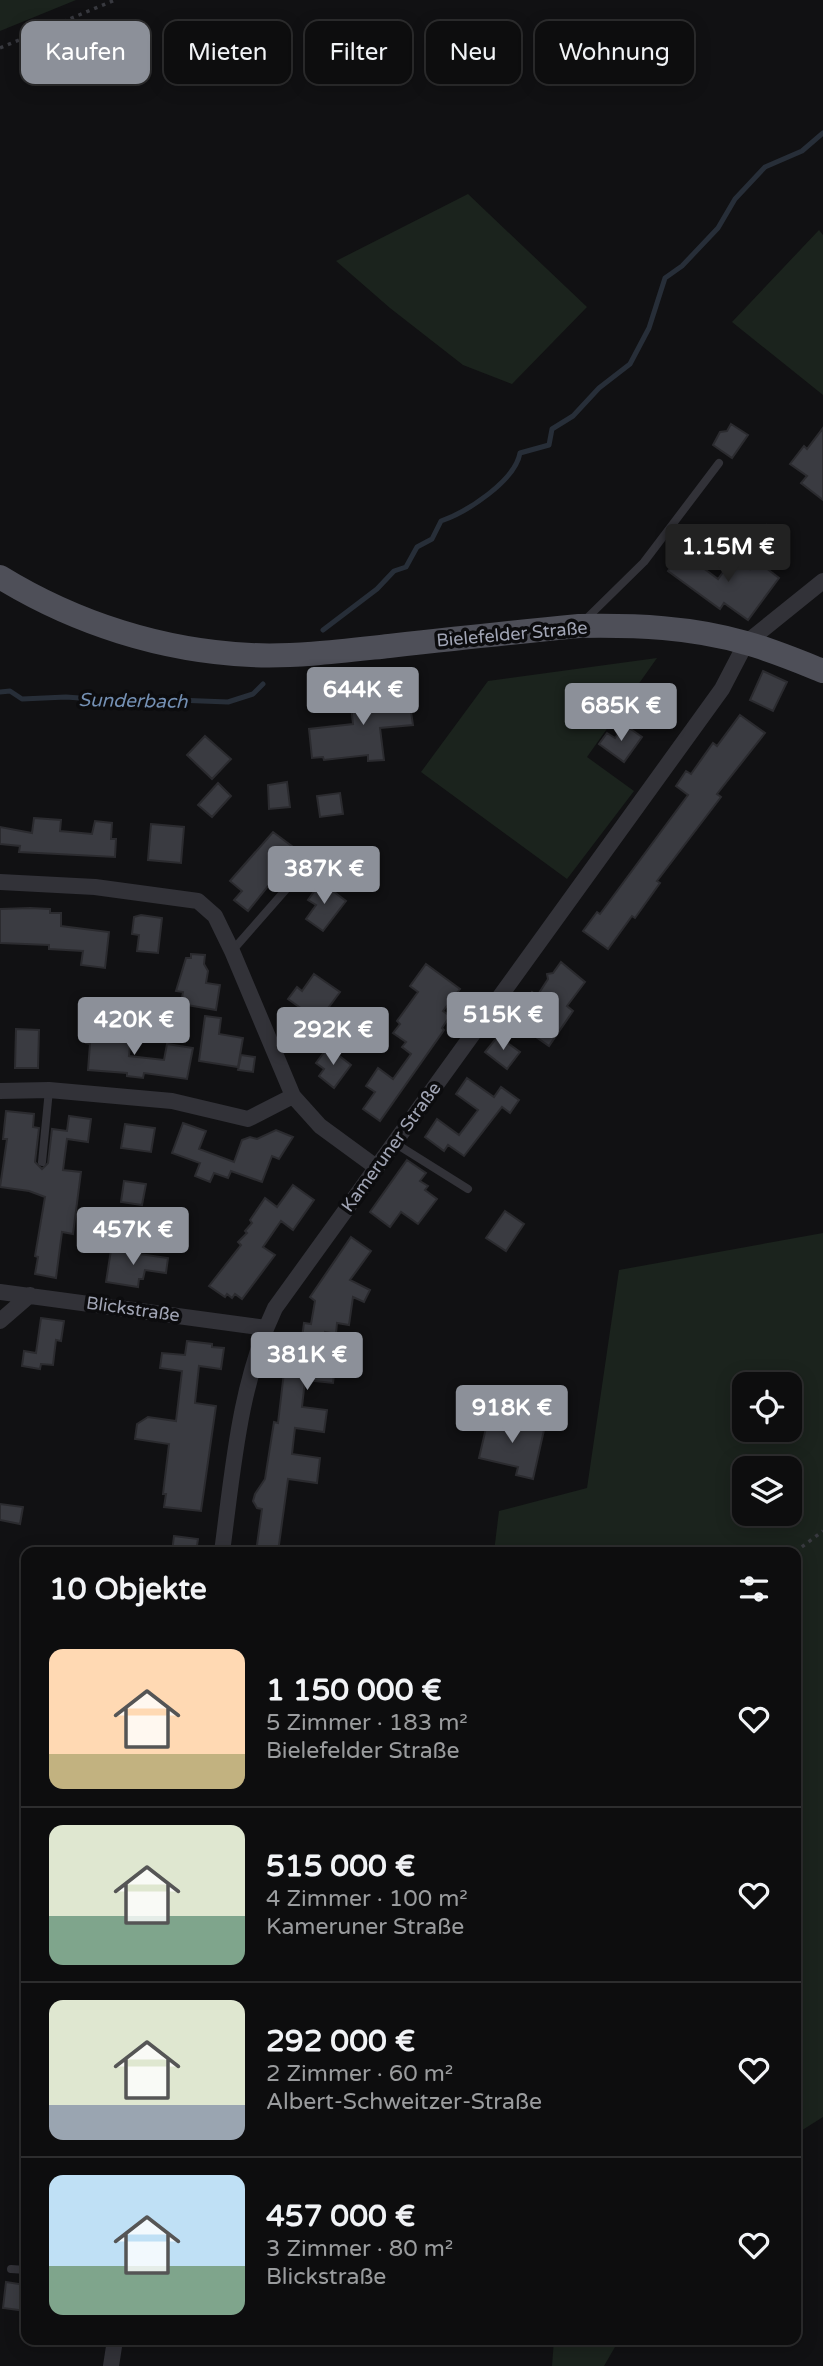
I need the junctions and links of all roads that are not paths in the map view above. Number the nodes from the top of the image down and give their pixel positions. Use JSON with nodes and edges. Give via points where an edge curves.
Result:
{"nodes":[{"id":1,"x":719,"y":463,"type":"dead end"},
{"id":2,"x":0,"y":577,"type":"edge"},
{"id":3,"x":823,"y":582,"type":"edge"},
{"id":4,"x":579,"y":626,"type":"junction"},
{"id":5,"x":747,"y":643,"type":"junction"},
{"id":6,"x":823,"y":671,"type":"edge"},
{"id":7,"x":318,"y":853,"type":"dead end"},
{"id":8,"x":0,"y":882,"type":"edge"},
{"id":9,"x":232,"y":951,"type":"junction"},
{"id":10,"x":49,"y":1090,"type":"junction"},
{"id":11,"x":0,"y":1091,"type":"edge"},
{"id":12,"x":293,"y":1096,"type":"junction"},
{"id":13,"x":393,"y":1142,"type":"junction"},
{"id":14,"x":42,"y":1162,"type":"dead end"},
{"id":15,"x":376,"y":1167,"type":"junction"},
{"id":16,"x":468,"y":1189,"type":"dead end"},
{"id":17,"x":0,"y":1292,"type":"edge"},
{"id":18,"x":30,"y":1295,"type":"junction"},
{"id":19,"x":0,"y":1321,"type":"edge"},
{"id":20,"x":266,"y":1328,"type":"junction"},
{"id":21,"x":223,"y":1547,"type":"edge"},
{"id":22,"x":11,"y":2269,"type":"dead end"},
{"id":23,"x":21,"y":2270,"type":"edge"},
{"id":24,"x":113,"y":2345,"type":"edge"},
{"id":25,"x":111,"y":2366,"type":"edge"}],
"edges":[{"from":1,"to":4,"type":"lane","via":[[643,562]]},
{"from":2,"to":4,"type":"main road","name":"Bielefelder Straße","via":[[54,607],[109,628],[173,645],[250,655],[324,653]]},
{"from":3,"to":5,"type":"street"},
{"from":4,"to":5,"type":"main road","name":"Bielefelder Straße","via":[[665,628]]},
{"from":5,"to":6,"type":"main road","name":"Bielefelder Straße"},
{"from":5,"to":13,"type":"street","name":"Kameruner Straße","via":[[723,690]]},
{"from":7,"to":9,"type":"lane"},
{"from":8,"to":9,"type":"street","via":[[95,887],[198,901],[215,916]]},
{"from":9,"to":12,"type":"street"},
{"from":10,"to":11,"type":"street"},
{"from":10,"to":12,"type":"street","via":[[172,1101],[248,1119]]},
{"from":10,"to":14,"type":"lane"},
{"from":12,"to":15,"type":"street","via":[[320,1126]]},
{"from":13,"to":15,"type":"street","name":"Kameruner Straße"},
{"from":13,"to":16,"type":"lane"},
{"from":15,"to":20,"type":"street","name":"Kameruner Straße","via":[[275,1308]]},
{"from":17,"to":18,"type":"street","name":"Blickstraße"},
{"from":18,"to":19,"type":"street"},
{"from":18,"to":20,"type":"street","name":"Blickstraße"},
{"from":20,"to":21,"type":"street","name":"Kameruner Straße","via":[[243,1409]]},
{"from":22,"to":23,"type":"lane"},
{"from":24,"to":25,"type":"street"}]}
